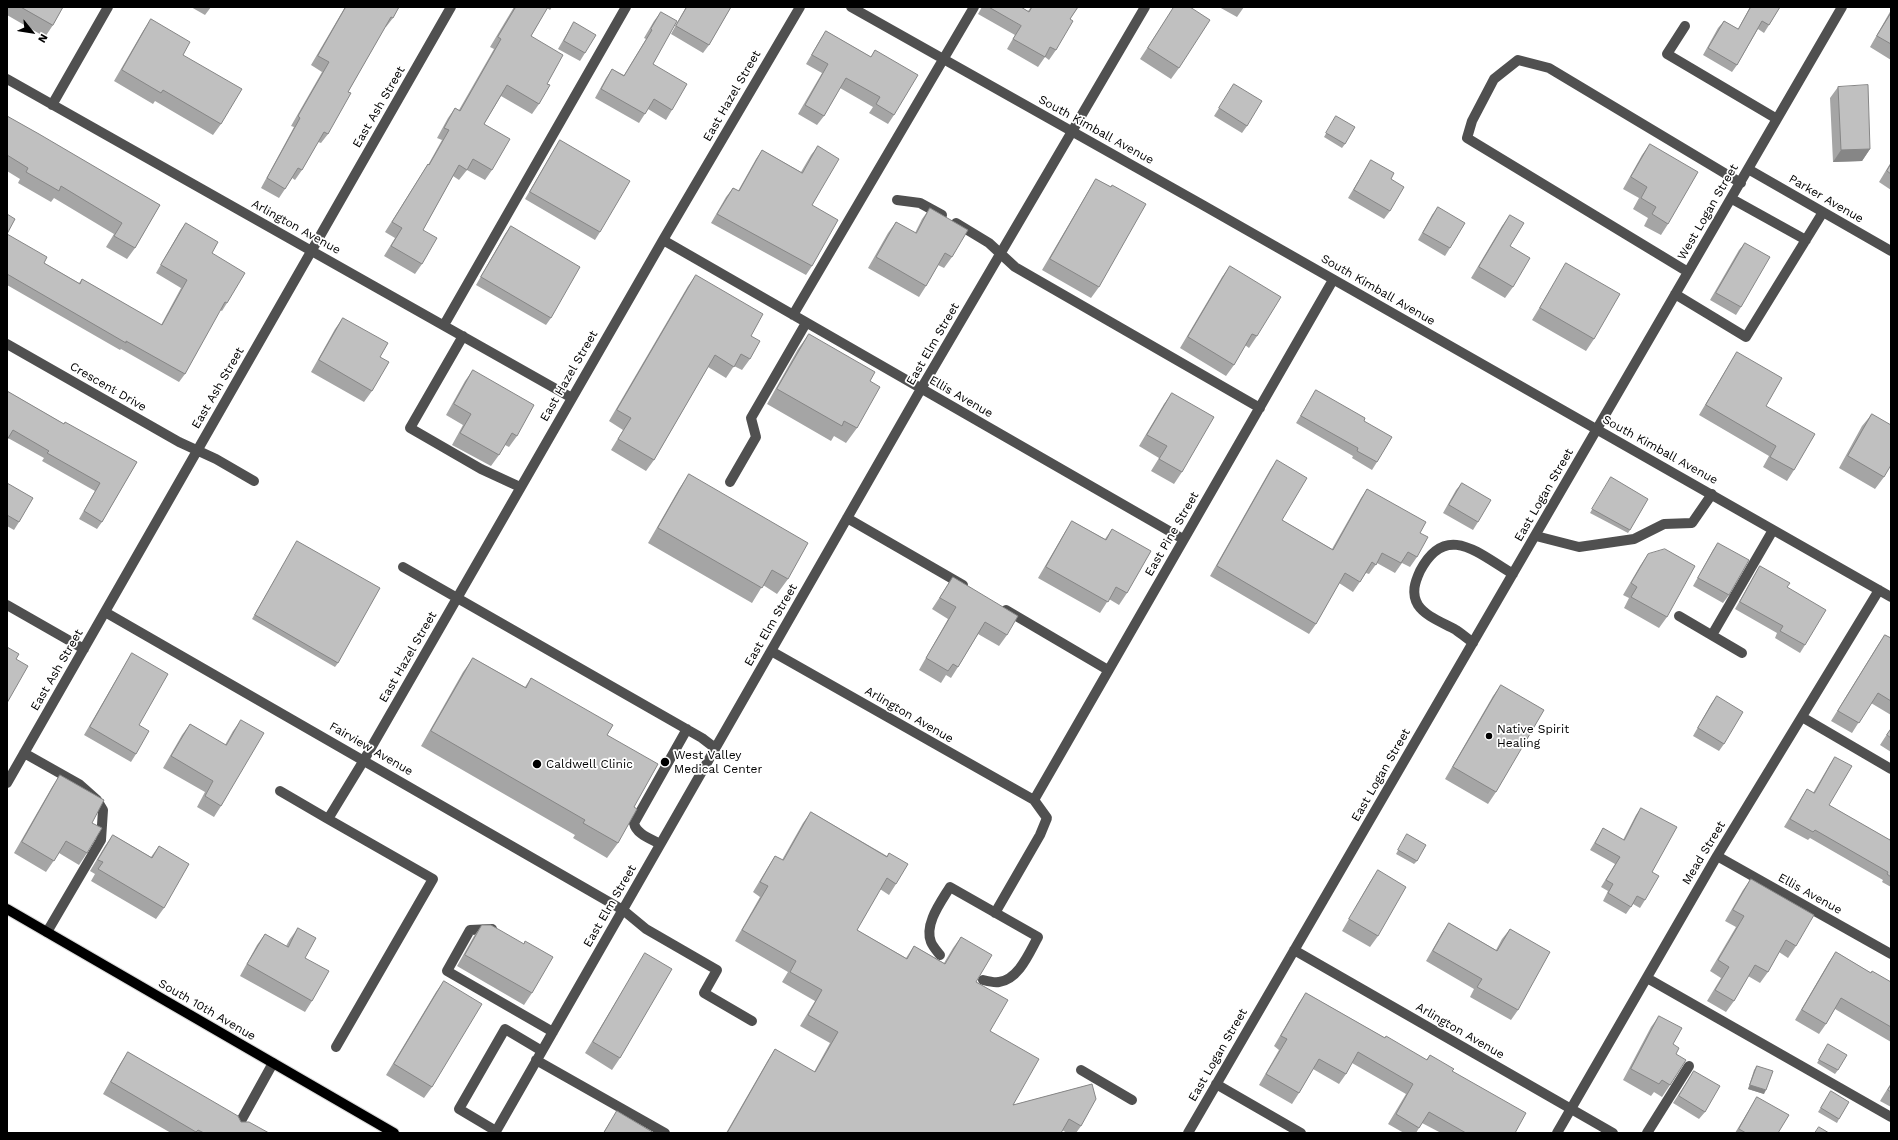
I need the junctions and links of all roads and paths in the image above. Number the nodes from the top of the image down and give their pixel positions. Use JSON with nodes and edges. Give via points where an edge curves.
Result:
{"nodes":[{"id":1,"x":108,"y":7,"type":"edge"},
{"id":2,"x":451,"y":7,"type":"edge"},
{"id":3,"x":626,"y":7,"type":"edge"},
{"id":4,"x":800,"y":7,"type":"edge"},
{"id":5,"x":851,"y":7,"type":"edge"},
{"id":6,"x":974,"y":7,"type":"edge"},
{"id":7,"x":1145,"y":7,"type":"edge"},
{"id":8,"x":1842,"y":7,"type":"edge"},
{"id":9,"x":1685,"y":26,"type":"dead end"},
{"id":10,"x":944,"y":59,"type":"junction"},
{"id":11,"x":7,"y":79,"type":"edge"},
{"id":12,"x":52,"y":105,"type":"junction"},
{"id":13,"x":1777,"y":119,"type":"junction"},
{"id":14,"x":1073,"y":132,"type":"junction"},
{"id":15,"x":1748,"y":169,"type":"junction"},
{"id":16,"x":1741,"y":183,"type":"junction"},
{"id":17,"x":1732,"y":198,"type":"junction"},
{"id":18,"x":897,"y":200,"type":"dead end"},
{"id":19,"x":1823,"y":212,"type":"junction"},
{"id":20,"x":663,"y":240,"type":"junction"},
{"id":21,"x":1806,"y":240,"type":"junction"},
{"id":22,"x":312,"y":251,"type":"junction"},
{"id":23,"x":1891,"y":251,"type":"edge"},
{"id":24,"x":1001,"y":254,"type":"junction"},
{"id":25,"x":1688,"y":272,"type":"junction"},
{"id":26,"x":1333,"y":280,"type":"junction"},
{"id":27,"x":1675,"y":294,"type":"junction"},
{"id":28,"x":793,"y":315,"type":"junction"},
{"id":29,"x":806,"y":323,"type":"junction"},
{"id":30,"x":444,"y":326,"type":"junction"},
{"id":31,"x":463,"y":336,"type":"junction"},
{"id":32,"x":7,"y":344,"type":"edge"},
{"id":33,"x":921,"y":389,"type":"junction"},
{"id":34,"x":572,"y":398,"type":"junction"},
{"id":35,"x":1260,"y":408,"type":"junction"},
{"id":36,"x":1597,"y":430,"type":"junction"},
{"id":37,"x":197,"y":450,"type":"junction"},
{"id":38,"x":254,"y":481,"type":"dead end"},
{"id":39,"x":730,"y":482,"type":"dead end"},
{"id":40,"x":520,"y":487,"type":"junction"},
{"id":41,"x":1712,"y":494,"type":"junction"},
{"id":42,"x":847,"y":518,"type":"junction"},
{"id":43,"x":1773,"y":530,"type":"junction"},
{"id":44,"x":1536,"y":536,"type":"junction"},
{"id":45,"x":1184,"y":540,"type":"junction"},
{"id":46,"x":403,"y":567,"type":"dead end"},
{"id":47,"x":1513,"y":574,"type":"junction"},
{"id":48,"x":971,"y":590,"type":"edge"},
{"id":49,"x":1879,"y":590,"type":"junction"},
{"id":50,"x":1891,"y":597,"type":"edge"},
{"id":51,"x":456,"y":598,"type":"junction"},
{"id":52,"x":7,"y":605,"type":"edge"},
{"id":53,"x":999,"y":606,"type":"edge"},
{"id":54,"x":105,"y":612,"type":"junction"},
{"id":55,"x":1679,"y":616,"type":"dead end"},
{"id":56,"x":1712,"y":635,"type":"junction"},
{"id":57,"x":1473,"y":643,"type":"junction"},
{"id":58,"x":84,"y":649,"type":"junction"},
{"id":59,"x":771,"y":651,"type":"junction"},
{"id":60,"x":1742,"y":652,"type":"dead end"},
{"id":61,"x":1108,"y":670,"type":"junction"},
{"id":62,"x":1802,"y":717,"type":"junction"},
{"id":63,"x":687,"y":729,"type":"junction"},
{"id":64,"x":715,"y":748,"type":"junction"},
{"id":65,"x":24,"y":753,"type":"junction"},
{"id":66,"x":364,"y":760,"type":"junction"},
{"id":67,"x":1891,"y":769,"type":"edge"},
{"id":68,"x":7,"y":783,"type":"edge"},
{"id":69,"x":280,"y":791,"type":"dead end"},
{"id":70,"x":1034,"y":800,"type":"junction"},
{"id":71,"x":328,"y":818,"type":"junction"},
{"id":72,"x":660,"y":844,"type":"junction"},
{"id":73,"x":1717,"y":856,"type":"junction"},
{"id":74,"x":7,"y":909,"type":"edge"},
{"id":75,"x":623,"y":910,"type":"junction"},
{"id":76,"x":995,"y":912,"type":"junction"},
{"id":77,"x":494,"y":929,"type":"edge"},
{"id":78,"x":47,"y":932,"type":"junction"},
{"id":79,"x":1294,"y":950,"type":"junction"},
{"id":80,"x":1891,"y":954,"type":"edge"},
{"id":81,"x":940,"y":955,"type":"dead end"},
{"id":82,"x":1647,"y":978,"type":"junction"},
{"id":83,"x":983,"y":980,"type":"edge"},
{"id":84,"x":752,"y":1021,"type":"dead end"},
{"id":85,"x":553,"y":1032,"type":"junction"},
{"id":86,"x":336,"y":1047,"type":"dead end"},
{"id":87,"x":542,"y":1051,"type":"junction"},
{"id":88,"x":536,"y":1060,"type":"junction"},
{"id":89,"x":273,"y":1063,"type":"junction"},
{"id":90,"x":1689,"y":1066,"type":"dead end"},
{"id":91,"x":1081,"y":1070,"type":"dead end"},
{"id":92,"x":1216,"y":1084,"type":"junction"},
{"id":93,"x":1132,"y":1100,"type":"dead end"},
{"id":94,"x":1571,"y":1110,"type":"junction"},
{"id":95,"x":1891,"y":1117,"type":"edge"},
{"id":96,"x":237,"y":1128,"type":"edge"},
{"id":97,"x":495,"y":1132,"type":"edge"},
{"id":98,"x":394,"y":1133,"type":"edge"},
{"id":99,"x":666,"y":1133,"type":"edge"},
{"id":100,"x":1188,"y":1133,"type":"edge"},
{"id":101,"x":1301,"y":1133,"type":"edge"},
{"id":102,"x":1557,"y":1133,"type":"edge"},
{"id":103,"x":1613,"y":1133,"type":"edge"},
{"id":104,"x":1647,"y":1133,"type":"edge"}],
"edges":[{"from":1,"to":12,"type":"street"},
{"from":2,"to":22,"type":"street","name":"East Ash Street"},
{"from":3,"to":30,"type":"street"},
{"from":4,"to":20,"type":"street","name":"East Hazel Street"},
{"from":5,"to":10,"type":"street","name":"South Kimball Avenue"},
{"from":6,"to":10,"type":"street"},
{"from":7,"to":14,"type":"street","name":"East Elm Street"},
{"from":8,"to":13,"type":"street","name":"West Logan Street"},
{"from":9,"to":13,"type":"street","via":[[1667,54]]},
{"from":10,"to":14,"type":"street","name":"South Kimball Avenue"},
{"from":10,"to":28,"type":"street"},
{"from":11,"to":12,"type":"street","name":"Arlington Avenue"},
{"from":12,"to":22,"type":"street","name":"Arlington Avenue"},
{"from":13,"to":15,"type":"street","name":"West Logan Street"},
{"from":14,"to":24,"type":"street","name":"East Elm Street"},
{"from":14,"to":26,"type":"street","name":"South Kimball Avenue"},
{"from":15,"to":16,"type":"street","name":"West Logan Street"},
{"from":15,"to":19,"type":"street","name":"Parker Avenue"},
{"from":16,"to":17,"type":"street","name":"West Logan Street"},
{"from":16,"to":25,"type":"street","via":[[1549,68],[1518,60],[1494,79],[1472,121],[1467,138]]},
{"from":17,"to":21,"type":"street"},
{"from":17,"to":25,"type":"street","name":"West Logan Street"},
{"from":18,"to":24,"type":"street","via":[[920,203],[989,243]]},
{"from":19,"to":21,"type":"street"},
{"from":19,"to":23,"type":"street","name":"Parker Avenue"},
{"from":20,"to":28,"type":"street","name":"Ellis Avenue"},
{"from":20,"to":34,"type":"street","name":"East Hazel Street"},
{"from":21,"to":27,"type":"street","via":[[1746,337]]},
{"from":22,"to":30,"type":"street","name":"Arlington Avenue"},
{"from":22,"to":37,"type":"street","name":"East Ash Street"},
{"from":24,"to":33,"type":"street","name":"East Elm Street"},
{"from":24,"to":35,"type":"street","via":[[1015,267]]},
{"from":25,"to":27,"type":"street","name":"West Logan Street"},
{"from":26,"to":35,"type":"street","name":"East Pine Street"},
{"from":26,"to":36,"type":"street","name":"South Kimball Avenue"},
{"from":27,"to":36,"type":"street","name":"West Logan Street"},
{"from":28,"to":29,"type":"street","name":"Ellis Avenue"},
{"from":29,"to":33,"type":"street","name":"Ellis Avenue"},
{"from":29,"to":39,"type":"street","via":[[751,418],[756,437]]},
{"from":30,"to":31,"type":"street","name":"Arlington Avenue"},
{"from":31,"to":34,"type":"street","name":"Arlington Avenue"},
{"from":31,"to":40,"type":"street","via":[[410,428],[481,469]]},
{"from":32,"to":37,"type":"street","name":"Crescent Drive"},
{"from":33,"to":42,"type":"street","name":"East Elm Street"},
{"from":33,"to":45,"type":"street","name":"Ellis Avenue"},
{"from":34,"to":40,"type":"street","name":"East Hazel Street"},
{"from":35,"to":45,"type":"street","name":"East Pine Street"},
{"from":36,"to":41,"type":"street","name":"South Kimball Avenue"},
{"from":36,"to":44,"type":"street","name":"East Logan Street"},
{"from":37,"to":38,"type":"street","name":"Crescent Drive"},
{"from":37,"to":54,"type":"street","name":"East Ash Street"},
{"from":40,"to":51,"type":"street","name":"East Hazel Street"},
{"from":41,"to":43,"type":"street","name":"South Kimball Avenue"},
{"from":41,"to":44,"type":"street","via":[[1692,523],[1664,524],[1634,540],[1579,547]]},
{"from":42,"to":48,"type":"street"},
{"from":42,"to":59,"type":"street","name":"East Elm Street"},
{"from":43,"to":49,"type":"street","name":"South Kimball Avenue"},
{"from":43,"to":56,"type":"street"},
{"from":44,"to":47,"type":"street","name":"East Logan Street"},
{"from":45,"to":61,"type":"street","name":"East Pine Street"},
{"from":46,"to":51,"type":"street"},
{"from":47,"to":57,"type":"street","name":"East Logan Street"},
{"from":47,"to":57,"type":"street","via":[[1456,543],[1444,544],[1433,552],[1422,567],[1414,583],[1414,597],[1419,607]]},
{"from":49,"to":50,"type":"street","name":"South Kimball Avenue"},
{"from":49,"to":62,"type":"street","name":"Mead Street"},
{"from":51,"to":63,"type":"street"},
{"from":51,"to":66,"type":"street","name":"East Hazel Street"},
{"from":52,"to":58,"type":"street"},
{"from":53,"to":61,"type":"street"},
{"from":54,"to":58,"type":"street","name":"East Ash Street"},
{"from":54,"to":66,"type":"street","name":"Fairview Avenue"},
{"from":55,"to":56,"type":"street"},
{"from":56,"to":60,"type":"street"},
{"from":57,"to":79,"type":"street","name":"East Logan Street"},
{"from":58,"to":65,"type":"street","name":"East Ash Street"},
{"from":59,"to":64,"type":"street","name":"East Elm Street"},
{"from":59,"to":70,"type":"street","name":"Arlington Avenue"},
{"from":61,"to":70,"type":"street","name":"East Pine Street"},
{"from":62,"to":67,"type":"street"},
{"from":62,"to":73,"type":"street","name":"Mead Street"},
{"from":63,"to":64,"type":"street"},
{"from":63,"to":72,"type":"street","via":[[634,823],[635,828]]},
{"from":64,"to":72,"type":"street","name":"East Elm Street"},
{"from":65,"to":68,"type":"street","name":"East Ash Street"},
{"from":65,"to":78,"type":"street","via":[[79,784],[97,800],[103,810],[101,840]]},
{"from":66,"to":71,"type":"street","name":"East Hazel Street"},
{"from":66,"to":75,"type":"street","name":"Fairview Avenue"},
{"from":69,"to":71,"type":"street"},
{"from":70,"to":76,"type":"street","via":[[1047,818],[1040,835]]},
{"from":71,"to":86,"type":"street","via":[[433,879]]},
{"from":72,"to":75,"type":"street","name":"East Elm Street"},
{"from":73,"to":80,"type":"street","name":"Ellis Avenue"},
{"from":73,"to":82,"type":"street","name":"Mead Street"},
{"from":74,"to":78,"type":"main road","name":"South 10th Avenue"},
{"from":75,"to":84,"type":"street","name":"Fairview Avenue","via":[[646,929],[717,970],[704,993]]},
{"from":75,"to":85,"type":"street","name":"East Elm Street"},
{"from":76,"to":81,"type":"street","via":[[950,887],[930,927],[931,942]]},
{"from":76,"to":83,"type":"street","via":[[1038,937],[1021,966],[1009,979],[998,982]]},
{"from":77,"to":85,"type":"street","via":[[470,930],[447,971]]},
{"from":78,"to":89,"type":"main road","name":"South 10th Avenue"},
{"from":79,"to":92,"type":"street","name":"East Logan Street"},
{"from":79,"to":94,"type":"street","name":"Arlington Avenue"},
{"from":82,"to":94,"type":"street","name":"Mead Street"},
{"from":82,"to":95,"type":"street"},
{"from":85,"to":87,"type":"street","name":"East Elm Street"},
{"from":87,"to":88,"type":"street","name":"East Elm Street"},
{"from":87,"to":97,"type":"street","via":[[505,1029],[459,1109]]},
{"from":88,"to":97,"type":"street","name":"East Elm Street"},
{"from":88,"to":99,"type":"street"},
{"from":89,"to":96,"type":"street"},
{"from":89,"to":98,"type":"main road","name":"South 10th Avenue"},
{"from":90,"to":104,"type":"street"},
{"from":91,"to":93,"type":"street"},
{"from":92,"to":100,"type":"street","name":"East Logan Street"},
{"from":92,"to":101,"type":"street"},
{"from":94,"to":102,"type":"street","name":"Mead Street"},
{"from":94,"to":103,"type":"street","name":"Arlington Avenue"}]}
